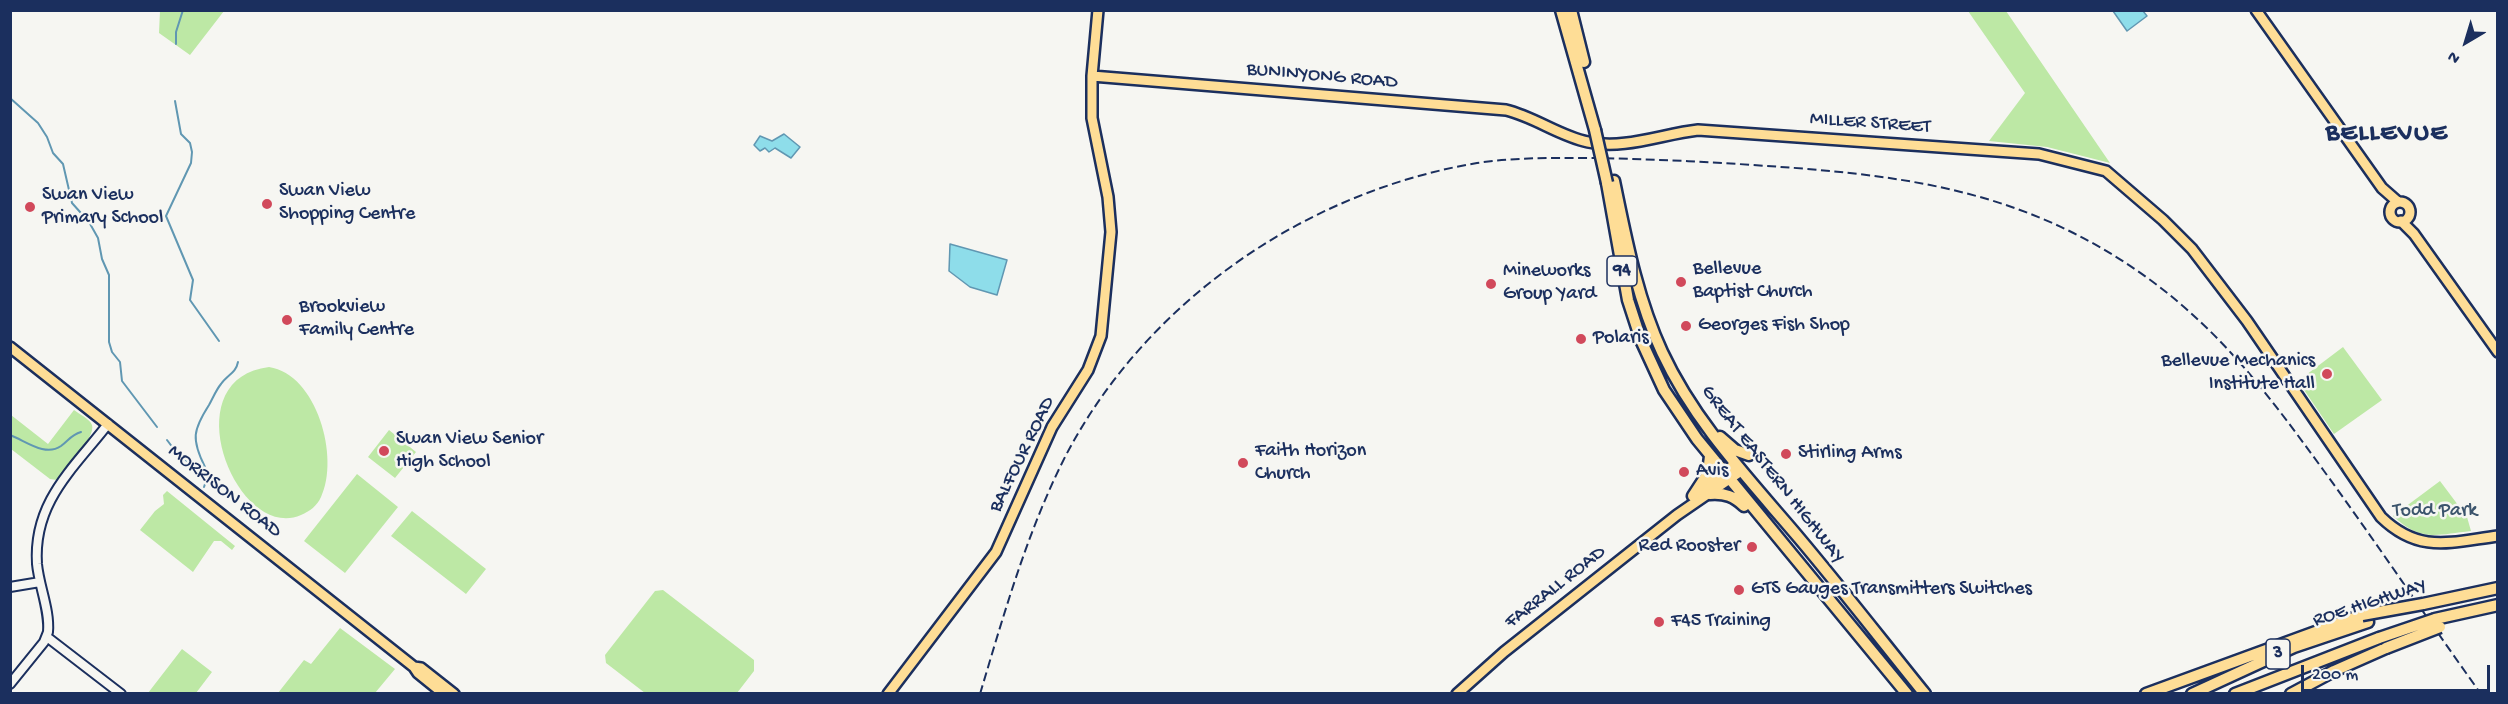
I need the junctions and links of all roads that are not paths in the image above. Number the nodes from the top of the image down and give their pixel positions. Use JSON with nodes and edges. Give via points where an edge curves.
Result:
{"nodes":[{"id":1,"x":1098,"y":10,"type":"edge"},
{"id":2,"x":1561,"y":10,"type":"edge"},
{"id":3,"x":1571,"y":10,"type":"edge"},
{"id":4,"x":2256,"y":10,"type":"edge"},
{"id":5,"x":1092,"y":79,"type":"junction"},
{"id":6,"x":1598,"y":129,"type":"junction"},
{"id":7,"x":1625,"y":144,"type":"joint"},
{"id":8,"x":1611,"y":182,"type":"junction"},
{"id":9,"x":2394,"y":205,"type":"junction"},
{"id":10,"x":2404,"y":219,"type":"junction"},
{"id":11,"x":10,"y":347,"type":"edge"},
{"id":12,"x":2498,"y":352,"type":"edge"},
{"id":13,"x":108,"y":424,"type":"junction"},
{"id":14,"x":1712,"y":433,"type":"junction"},
{"id":15,"x":1749,"y":455,"type":"dead end"},
{"id":16,"x":1710,"y":456,"type":"junction"},
{"id":17,"x":1738,"y":468,"type":"junction"},
{"id":18,"x":1727,"y":476,"type":"junction"},
{"id":19,"x":1710,"y":494,"type":"junction"},
{"id":20,"x":1693,"y":496,"type":"junction"},
{"id":21,"x":1678,"y":514,"type":"junction"},
{"id":22,"x":1769,"y":528,"type":"junction"},
{"id":23,"x":2498,"y":536,"type":"edge"},
{"id":24,"x":40,"y":582,"type":"junction"},
{"id":25,"x":10,"y":587,"type":"edge"},
{"id":26,"x":2498,"y":588,"type":"edge"},
{"id":27,"x":2498,"y":606,"type":"edge"},
{"id":28,"x":2365,"y":618,"type":"junction"},
{"id":29,"x":2438,"y":623,"type":"junction"},
{"id":30,"x":47,"y":637,"type":"junction"},
{"id":31,"x":414,"y":666,"type":"junction"},
{"id":32,"x":2263,"y":683,"type":"junction"},
{"id":33,"x":10,"y":684,"type":"edge"},
{"id":34,"x":121,"y":693,"type":"edge"},
{"id":35,"x":444,"y":693,"type":"edge"},
{"id":36,"x":454,"y":693,"type":"edge"},
{"id":37,"x":888,"y":693,"type":"edge"},
{"id":38,"x":1457,"y":693,"type":"edge"},
{"id":39,"x":1907,"y":693,"type":"edge"},
{"id":40,"x":1925,"y":693,"type":"edge"},
{"id":41,"x":2146,"y":693,"type":"edge"},
{"id":42,"x":2192,"y":693,"type":"edge"},
{"id":43,"x":2235,"y":693,"type":"edge"},
{"id":44,"x":2245,"y":693,"type":"edge"},
{"id":45,"x":2291,"y":693,"type":"edge"}],
"edges":[{"from":1,"to":5,"type":"main road","name":"BALFOUR ROAD"},
{"from":2,"to":6,"type":"highway","name":"GREAT EASTERN HIGHWAY","number":"94"},
{"from":3,"to":6,"type":"highway","name":"GREAT EASTERN HIGHWAY","number":"94"},
{"from":4,"to":9,"type":"main road","via":[[2382,188],[2382,195]]},
{"from":5,"to":7,"type":"main road","name":"BUNINYONG ROAD","via":[[1506,110],[1587,142]]},
{"from":5,"to":37,"type":"main road","name":"BALFOUR ROAD","via":[[1093,109],[1111,212],[1101,336],[1088,369],[1052,427],[996,552]]},
{"from":6,"to":8,"type":"highway","name":"GREAT EASTERN HIGHWAY","number":"94","bridge":true},
{"from":7,"to":23,"type":"main road","name":"MILLER STREET","via":[[1698,130],[2039,154],[2087,164],[2111,174],[2192,249],[2391,528],[2414,541],[2433,544]]},
{"from":8,"to":14,"type":"highway","name":"GREAT EASTERN HIGHWAY","number":"94","via":[[1646,314],[1677,382]]},
{"from":8,"to":16,"type":"highway","name":"GREAT EASTERN HIGHWAY","number":"94","via":[[1628,300],[1641,340],[1670,400]]},
{"from":9,"to":10,"type":"main road","via":[[2392,218]]},
{"from":9,"to":10,"type":"main road","via":[[2408,206]]},
{"from":10,"to":12,"type":"main road"},
{"from":11,"to":13,"type":"main road","name":"MORRISON ROAD"},
{"from":13,"to":24,"type":"street","via":[[54,493],[44,512],[37,546]]},
{"from":13,"to":31,"type":"main road","name":"MORRISON ROAD"},
{"from":14,"to":15,"type":"highway"},
{"from":14,"to":17,"type":"highway","name":"GREAT EASTERN HIGHWAY","number":"94"},
{"from":16,"to":18,"type":"highway","name":"GREAT EASTERN HIGHWAY","number":"94"},
{"from":16,"to":20,"type":"highway","via":[[1708,473]]},
{"from":17,"to":18,"type":"main road","name":"FARRALL ROAD"},
{"from":17,"to":40,"type":"highway","name":"GREAT EASTERN HIGHWAY","number":"94"},
{"from":18,"to":19,"type":"main road","name":"FARRALL ROAD"},
{"from":18,"to":20,"type":"main road","name":"FARRALL ROAD"},
{"from":18,"to":22,"type":"highway","name":"GREAT EASTERN HIGHWAY","number":"94"},
{"from":19,"to":21,"type":"main road","name":"FARRALL ROAD"},
{"from":19,"to":22,"type":"highway","via":[[1737,498]]},
{"from":20,"to":21,"type":"main road","name":"FARRALL ROAD"},
{"from":21,"to":38,"type":"main road","name":"FARRALL ROAD"},
{"from":22,"to":39,"type":"highway","name":"GREAT EASTERN HIGHWAY","number":"94"},
{"from":24,"to":25,"type":"street"},
{"from":24,"to":30,"type":"street","via":[[49,627]]},
{"from":26,"to":28,"type":"highway","name":"ROE HIGHWAY","number":"3","bridge":true},
{"from":27,"to":29,"type":"highway","name":"ROE HIGHWAY","number":"3"},
{"from":28,"to":41,"type":"highway","via":[[2259,651]]},
{"from":28,"to":42,"type":"highway","name":"ROE HIGHWAY","number":"3"},
{"from":29,"to":32,"type":"highway","name":"ROE HIGHWAY","number":"3","bridge":true,"via":[[2379,638]]},
{"from":29,"to":45,"type":"highway","bridge":true},
{"from":30,"to":33,"type":"street"},
{"from":30,"to":34,"type":"street"},
{"from":31,"to":35,"type":"main road","name":"MORRISON ROAD","via":[[417,673]]},
{"from":31,"to":36,"type":"main road","name":"MORRISON ROAD"},
{"from":32,"to":43,"type":"highway","name":"ROE HIGHWAY","number":"3"},
{"from":32,"to":44,"type":"highway"}]}
